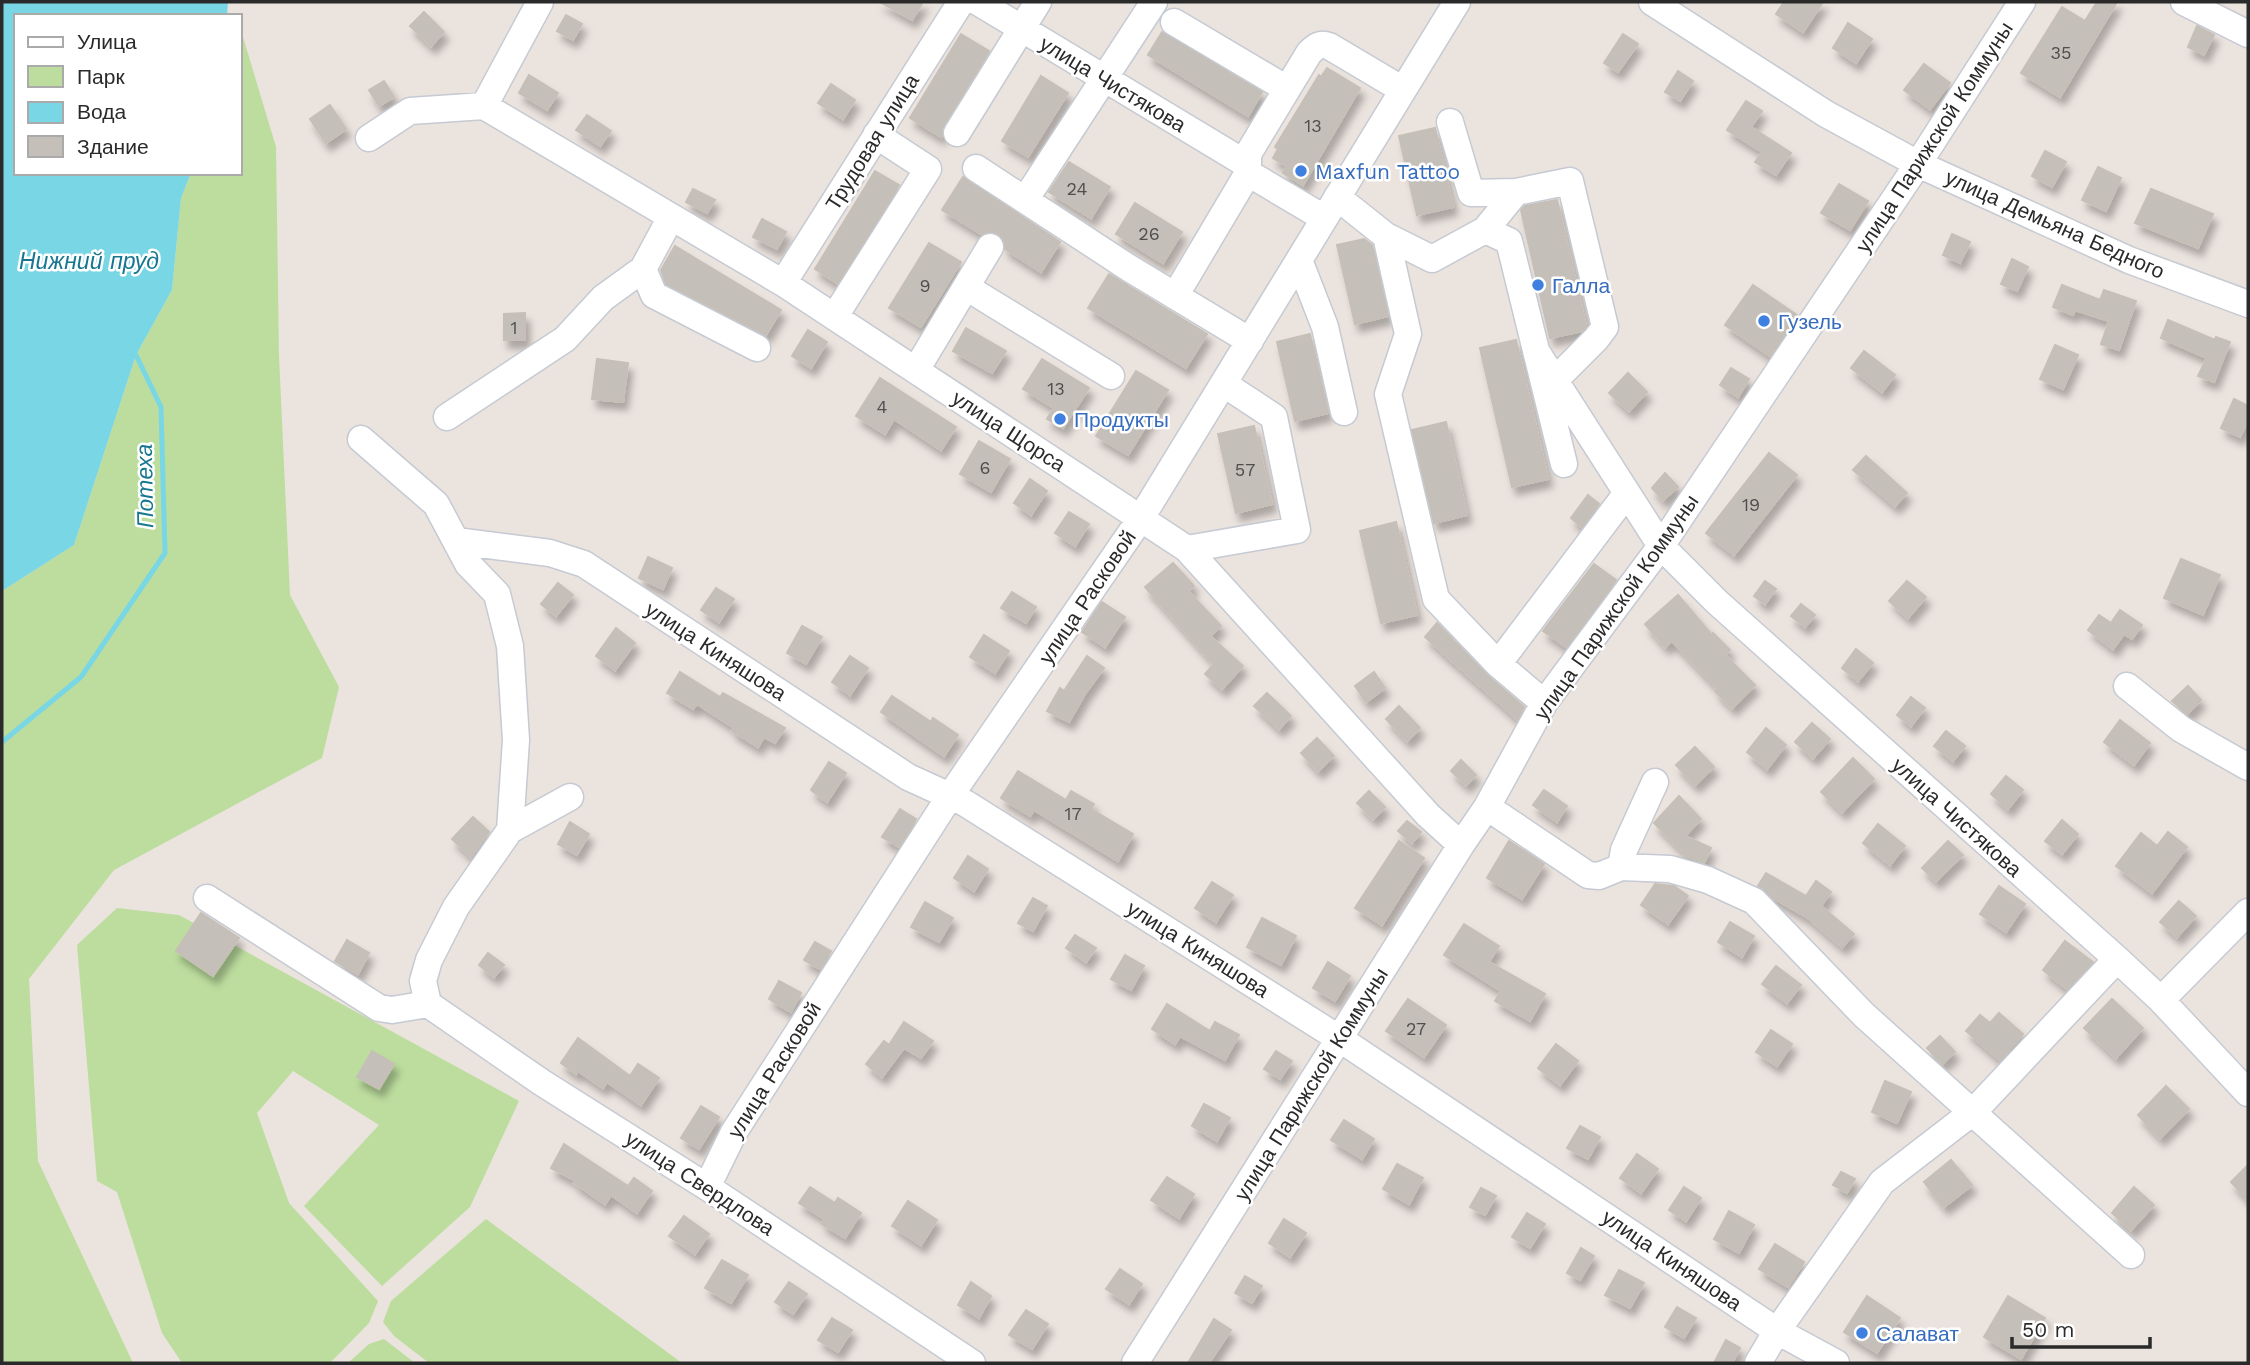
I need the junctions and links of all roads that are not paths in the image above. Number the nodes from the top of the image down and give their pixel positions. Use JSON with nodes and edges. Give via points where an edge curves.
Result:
{"nodes":[{"id":1,"x":540,"y":2,"type":"edge"},
{"id":2,"x":961,"y":2,"type":"edge"},
{"id":3,"x":978,"y":2,"type":"edge"},
{"id":4,"x":1038,"y":2,"type":"edge"},
{"id":5,"x":1154,"y":2,"type":"edge"},
{"id":6,"x":1457,"y":2,"type":"edge"},
{"id":7,"x":1652,"y":2,"type":"edge"},
{"id":8,"x":2022,"y":2,"type":"edge"},
{"id":9,"x":2184,"y":2,"type":"edge"},
{"id":10,"x":1174,"y":22,"type":"dead end"},
{"id":11,"x":1021,"y":28,"type":"junction"},
{"id":12,"x":2248,"y":34,"type":"edge"},
{"id":13,"x":1104,"y":79,"type":"junction"},
{"id":14,"x":1287,"y":89,"type":"junction"},
{"id":15,"x":1403,"y":90,"type":"junction"},
{"id":16,"x":484,"y":106,"type":"junction"},
{"id":17,"x":1450,"y":122,"type":"dead end"},
{"id":18,"x":957,"y":133,"type":"dead end"},
{"id":19,"x":876,"y":135,"type":"junction"},
{"id":20,"x":369,"y":138,"type":"dead end"},
{"id":21,"x":1918,"y":164,"type":"junction"},
{"id":22,"x":976,"y":168,"type":"dead end"},
{"id":23,"x":1248,"y":169,"type":"junction"},
{"id":24,"x":1517,"y":191,"type":"junction"},
{"id":25,"x":1026,"y":200,"type":"junction"},
{"id":26,"x":1331,"y":208,"type":"junction"},
{"id":27,"x":671,"y":217,"type":"junction"},
{"id":28,"x":1485,"y":230,"type":"junction"},
{"id":29,"x":1386,"y":236,"type":"junction"},
{"id":30,"x":990,"y":247,"type":"dead end"},
{"id":31,"x":1299,"y":260,"type":"junction"},
{"id":32,"x":642,"y":269,"type":"junction"},
{"id":33,"x":783,"y":282,"type":"junction"},
{"id":34,"x":966,"y":287,"type":"junction"},
{"id":35,"x":1175,"y":296,"type":"junction"},
{"id":36,"x":2248,"y":304,"type":"edge"},
{"id":37,"x":835,"y":316,"type":"junction"},
{"id":38,"x":1250,"y":341,"type":"junction"},
{"id":39,"x":757,"y":348,"type":"dead end"},
{"id":40,"x":1536,"y":351,"type":"junction"},
{"id":41,"x":916,"y":370,"type":"junction"},
{"id":42,"x":1111,"y":376,"type":"dead end"},
{"id":43,"x":1555,"y":380,"type":"junction"},
{"id":44,"x":1224,"y":384,"type":"junction"},
{"id":45,"x":1344,"y":412,"type":"dead end"},
{"id":46,"x":447,"y":417,"type":"dead end"},
{"id":47,"x":361,"y":439,"type":"dead end"},
{"id":48,"x":1564,"y":464,"type":"dead end"},
{"id":49,"x":1627,"y":493,"type":"junction"},
{"id":50,"x":1142,"y":518,"type":"junction"},
{"id":51,"x":456,"y":541,"type":"junction"},
{"id":52,"x":1661,"y":546,"type":"junction"},
{"id":53,"x":1187,"y":549,"type":"junction"},
{"id":54,"x":1499,"y":664,"type":"junction"},
{"id":55,"x":2127,"y":686,"type":"dead end"},
{"id":56,"x":1544,"y":703,"type":"junction"},
{"id":57,"x":2248,"y":767,"type":"edge"},
{"id":58,"x":1655,"y":782,"type":"dead end"},
{"id":59,"x":950,"y":796,"type":"junction"},
{"id":60,"x":570,"y":797,"type":"dead end"},
{"id":61,"x":1487,"y":807,"type":"junction"},
{"id":62,"x":510,"y":830,"type":"junction"},
{"id":63,"x":1461,"y":845,"type":"junction"},
{"id":64,"x":1620,"y":867,"type":"junction"},
{"id":65,"x":207,"y":898,"type":"dead end"},
{"id":66,"x":2248,"y":912,"type":"edge"},
{"id":67,"x":2117,"y":959,"type":"junction"},
{"id":68,"x":2161,"y":1000,"type":"junction"},
{"id":69,"x":428,"y":1004,"type":"junction"},
{"id":70,"x":1340,"y":1039,"type":"junction"},
{"id":71,"x":2248,"y":1093,"type":"edge"},
{"id":72,"x":1974,"y":1111,"type":"junction"},
{"id":73,"x":707,"y":1187,"type":"junction"},
{"id":74,"x":2131,"y":1255,"type":"dead end"},
{"id":75,"x":1777,"y":1331,"type":"junction"},
{"id":76,"x":972,"y":1363,"type":"edge"},
{"id":77,"x":1135,"y":1363,"type":"edge"},
{"id":78,"x":1758,"y":1363,"type":"edge"},
{"id":79,"x":1836,"y":1363,"type":"edge"}],
"edges":[{"from":1,"to":16,"type":"street"},
{"from":2,"to":19,"type":"street","name":"Трудовая улица"},
{"from":3,"to":11,"type":"street","name":"улица Чистякова"},
{"from":4,"to":11,"type":"street"},
{"from":5,"to":13,"type":"street"},
{"from":6,"to":15,"type":"street","name":"улица Расковой"},
{"from":7,"to":21,"type":"street","name":"улица Демьяна Бедного","via":[[1826,114]]},
{"from":8,"to":21,"type":"street","name":"улица Парижской Коммуны"},
{"from":9,"to":12,"type":"street"},
{"from":10,"to":14,"type":"street"},
{"from":11,"to":13,"type":"street","name":"улица Чистякова"},
{"from":11,"to":18,"type":"street"},
{"from":13,"to":23,"type":"street","name":"улица Чистякова"},
{"from":13,"to":25,"type":"street"},
{"from":14,"to":15,"type":"street","via":[[1309,53],[1323,44]]},
{"from":14,"to":23,"type":"street","via":[[1248,154]]},
{"from":15,"to":26,"type":"street","name":"улица Расковой"},
{"from":16,"to":20,"type":"street","via":[[411,111]]},
{"from":16,"to":27,"type":"street","name":"улица Щорса"},
{"from":17,"to":24,"type":"street","via":[[1471,193]]},
{"from":19,"to":33,"type":"street","name":"Трудовая улица"},
{"from":19,"to":37,"type":"street","via":[[928,169]]},
{"from":21,"to":36,"type":"street","name":"улица Демьяна Бедного","via":[[2129,260]]},
{"from":21,"to":52,"type":"street","name":"улица Парижской Коммуны"},
{"from":22,"to":25,"type":"street"},
{"from":23,"to":26,"type":"street","name":"улица Чистякова"},
{"from":23,"to":35,"type":"street"},
{"from":24,"to":28,"type":"street"},
{"from":24,"to":43,"type":"street","via":[[1570,181],[1605,327]]},
{"from":25,"to":35,"type":"street"},
{"from":26,"to":29,"type":"street","name":"улица Чистякова"},
{"from":26,"to":31,"type":"street","name":"улица Расковой"},
{"from":27,"to":32,"type":"street"},
{"from":27,"to":33,"type":"street","name":"улица Щорса"},
{"from":28,"to":29,"type":"street","name":"улица Чистякова","via":[[1432,259]]},
{"from":28,"to":40,"type":"street","via":[[1509,241]]},
{"from":29,"to":54,"type":"street","via":[[1408,334],[1388,394],[1436,600]]},
{"from":30,"to":34,"type":"street"},
{"from":31,"to":38,"type":"street","name":"улица Расковой"},
{"from":31,"to":45,"type":"street","via":[[1325,327]]},
{"from":32,"to":39,"type":"street","via":[[654,295]]},
{"from":32,"to":46,"type":"street","via":[[603,298],[565,339]]},
{"from":33,"to":37,"type":"street","name":"улица Щорса"},
{"from":34,"to":41,"type":"street"},
{"from":34,"to":42,"type":"street"},
{"from":35,"to":38,"type":"street"},
{"from":37,"to":41,"type":"street","name":"улица Щорса"},
{"from":38,"to":44,"type":"street","name":"улица Расковой"},
{"from":40,"to":43,"type":"street","name":"улица Чистякова"},
{"from":40,"to":48,"type":"street"},
{"from":41,"to":50,"type":"street","name":"улица Щорса"},
{"from":43,"to":49,"type":"street","name":"улица Чистякова"},
{"from":44,"to":50,"type":"street","name":"улица Расковой"},
{"from":44,"to":53,"type":"street","via":[[1274,417],[1297,530]]},
{"from":47,"to":51,"type":"street","via":[[436,504]]},
{"from":49,"to":52,"type":"street","name":"улица Чистякова"},
{"from":49,"to":54,"type":"street"},
{"from":50,"to":53,"type":"street","name":"улица Щорса"},
{"from":50,"to":59,"type":"street","name":"улица Расковой"},
{"from":51,"to":59,"type":"street","name":"улица Киняшова","via":[[550,553],[584,564],[908,777]]},
{"from":51,"to":62,"type":"street","via":[[468,564],[497,594],[510,646],[516,740]]},
{"from":52,"to":56,"type":"street","name":"улица Парижской Коммуны"},
{"from":52,"to":67,"type":"street","name":"улица Чистякова","via":[[1727,612]]},
{"from":53,"to":63,"type":"street","name":"улица Щорса","via":[[1428,815]]},
{"from":54,"to":56,"type":"street"},
{"from":55,"to":57,"type":"street","via":[[2181,729]]},
{"from":56,"to":61,"type":"street","name":"улица Парижской Коммуны"},
{"from":58,"to":64,"type":"street"},
{"from":59,"to":70,"type":"street","name":"улица Киняшова"},
{"from":59,"to":73,"type":"street","name":"улица Расковой","via":[[734,1132]]},
{"from":60,"to":62,"type":"street"},
{"from":61,"to":63,"type":"street","name":"улица Парижской Коммуны"},
{"from":61,"to":64,"type":"street","via":[[1588,875],[1599,876]]},
{"from":62,"to":69,"type":"street","via":[[456,907],[429,960],[424,981]]},
{"from":63,"to":70,"type":"street","name":"улица Парижской Коммуны"},
{"from":64,"to":72,"type":"street","via":[[1670,869],[1754,901],[1864,1015]]},
{"from":65,"to":69,"type":"street","via":[[379,1008]]},
{"from":66,"to":68,"type":"street"},
{"from":67,"to":68,"type":"street","name":"улица Чистякова"},
{"from":67,"to":72,"type":"street"},
{"from":68,"to":71,"type":"street","name":"улица Чистякова"},
{"from":69,"to":73,"type":"street","name":"улица Свердлова"},
{"from":70,"to":75,"type":"street","name":"улица Киняшова"},
{"from":70,"to":77,"type":"street","name":"улица Парижской Коммуны"},
{"from":72,"to":74,"type":"street"},
{"from":72,"to":75,"type":"street","via":[[1882,1182]]},
{"from":73,"to":76,"type":"street","name":"улица Свердлова"},
{"from":75,"to":78,"type":"street"},
{"from":75,"to":79,"type":"street","name":"улица Киняшова"}]}
